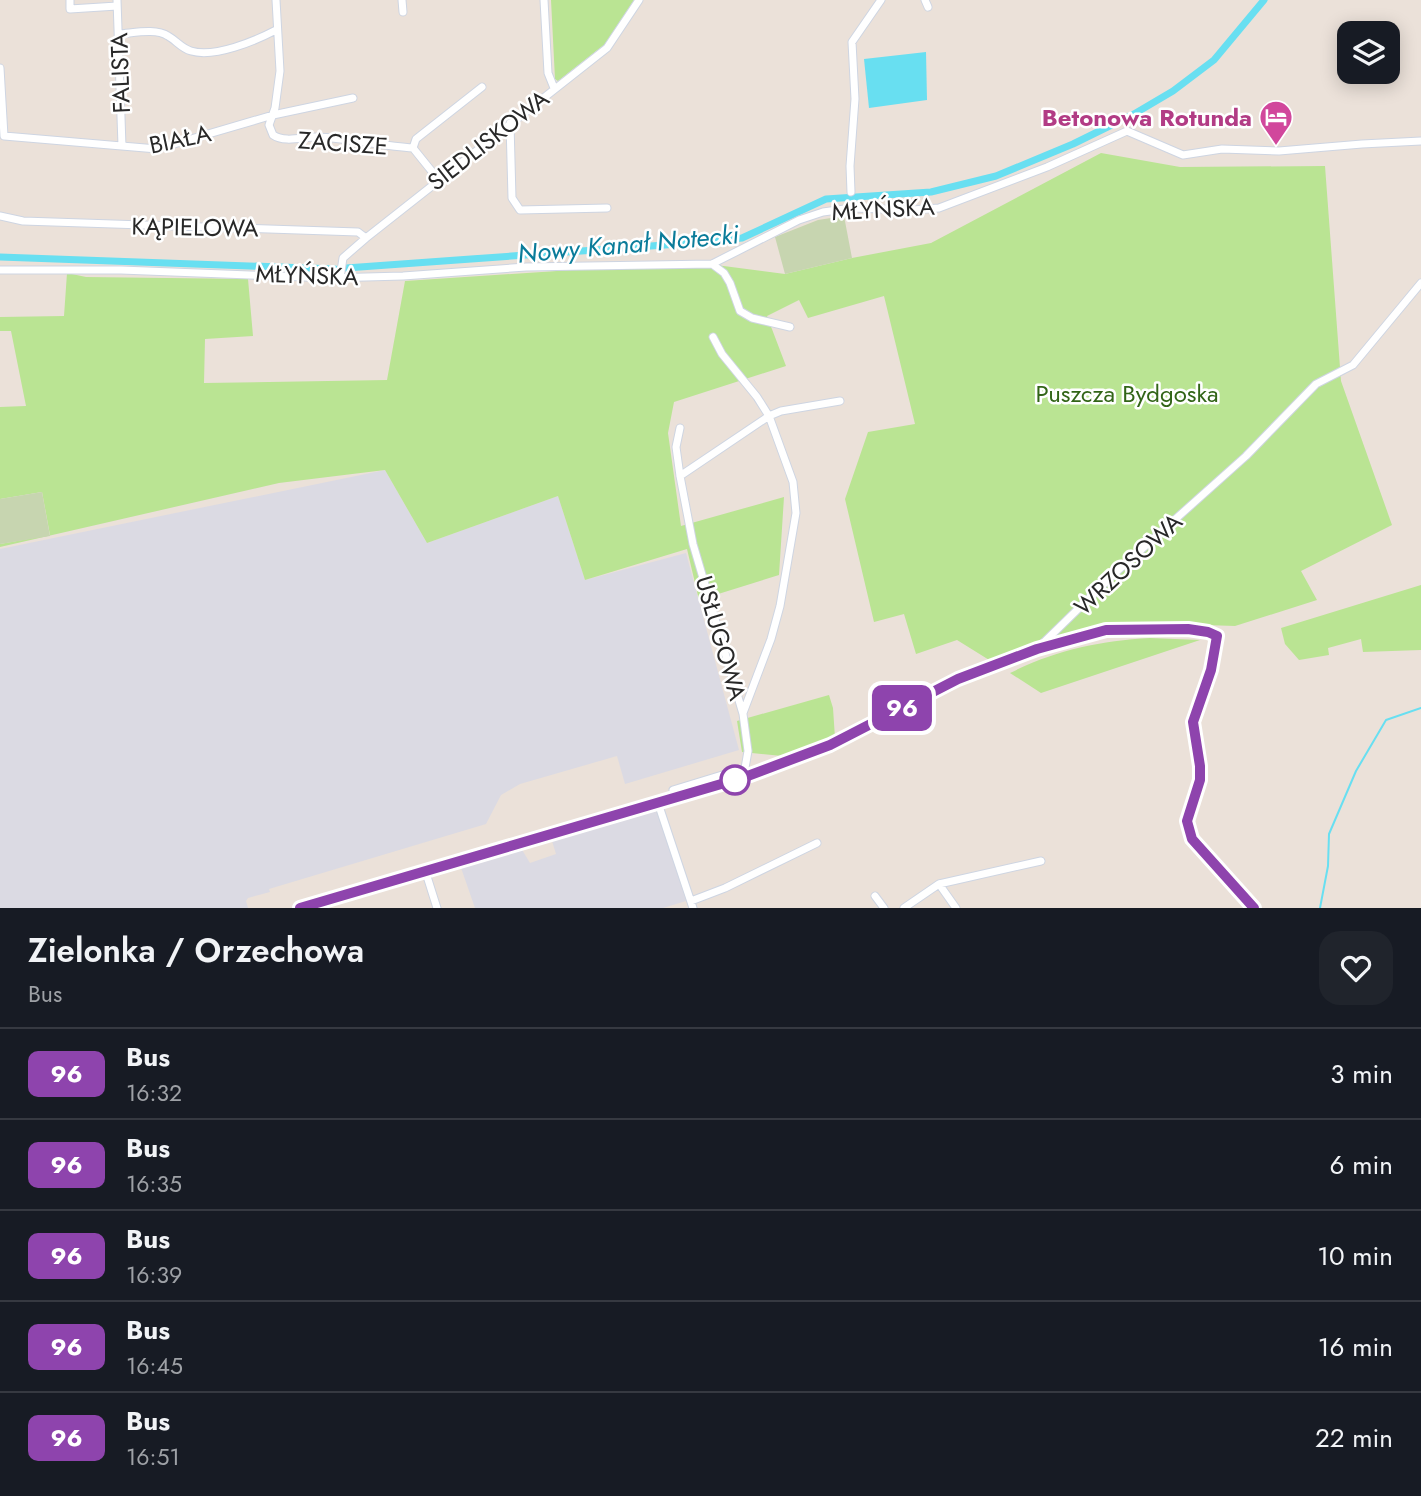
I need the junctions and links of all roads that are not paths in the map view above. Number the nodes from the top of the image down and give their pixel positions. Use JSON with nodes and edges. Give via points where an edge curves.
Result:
{"nodes":[{"id":1,"x":70,"y":0,"type":"edge"},
{"id":2,"x":276,"y":0,"type":"edge"},
{"id":3,"x":402,"y":0,"type":"edge"},
{"id":4,"x":544,"y":0,"type":"edge"},
{"id":5,"x":639,"y":0,"type":"edge"},
{"id":6,"x":881,"y":0,"type":"edge"},
{"id":7,"x":117,"y":3,"type":"edge"},
{"id":8,"x":402,"y":12,"type":"dead end"},
{"id":9,"x":276,"y":30,"type":"junction"},
{"id":10,"x":119,"y":34,"type":"junction"},
{"id":11,"x":0,"y":68,"type":"edge"},
{"id":12,"x":482,"y":87,"type":"dead end"},
{"id":13,"x":554,"y":88,"type":"junction"},
{"id":14,"x":353,"y":97,"type":"dead end"},
{"id":15,"x":273,"y":115,"type":"junction"},
{"id":16,"x":510,"y":123,"type":"junction"},
{"id":17,"x":1421,"y":141,"type":"edge"},
{"id":18,"x":122,"y":146,"type":"junction"},
{"id":19,"x":414,"y":148,"type":"junction"},
{"id":20,"x":438,"y":179,"type":"junction"},
{"id":21,"x":851,"y":192,"type":"dead end"},
{"id":22,"x":607,"y":208,"type":"dead end"},
{"id":23,"x":0,"y":216,"type":"edge"},
{"id":24,"x":366,"y":238,"type":"junction"},
{"id":25,"x":712,"y":264,"type":"junction"},
{"id":26,"x":0,"y":270,"type":"edge"},
{"id":27,"x":340,"y":278,"type":"junction"},
{"id":28,"x":1421,"y":283,"type":"edge"},
{"id":29,"x":790,"y":327,"type":"dead end"},
{"id":30,"x":713,"y":337,"type":"dead end"},
{"id":31,"x":840,"y":401,"type":"dead end"},
{"id":32,"x":769,"y":416,"type":"junction"},
{"id":33,"x":680,"y":428,"type":"dead end"},
{"id":34,"x":680,"y":476,"type":"junction"},
{"id":35,"x":1037,"y":649,"type":"junction"},
{"id":36,"x":743,"y":714,"type":"junction"},
{"id":37,"x":675,"y":798,"type":"junction"},
{"id":38,"x":658,"y":803,"type":"junction"},
{"id":39,"x":817,"y":843,"type":"dead end"},
{"id":40,"x":1041,"y":861,"type":"dead end"},
{"id":41,"x":425,"y":870,"type":"junction"},
{"id":42,"x":939,"y":884,"type":"junction"},
{"id":43,"x":875,"y":896,"type":"dead end"},
{"id":44,"x":692,"y":905,"type":"edge"},
{"id":45,"x":300,"y":908,"type":"edge"},
{"id":46,"x":437,"y":908,"type":"edge"},
{"id":47,"x":884,"y":908,"type":"edge"},
{"id":48,"x":904,"y":908,"type":"edge"},
{"id":49,"x":956,"y":908,"type":"edge"},
{"id":50,"x":1254,"y":908,"type":"edge"}],
"edges":[{"from":1,"to":7,"type":"street","via":[[71,9]]},
{"from":2,"to":9,"type":"street"},
{"from":3,"to":8,"type":"street"},
{"from":4,"to":13,"type":"street","via":[[548,73]]},
{"from":5,"to":13,"type":"street","name":"SIEDLISKOWA","via":[[607,48]]},
{"from":6,"to":21,"type":"street","via":[[852,42]]},
{"from":7,"to":10,"type":"street","name":"FALISTA"},
{"from":9,"to":10,"type":"street","via":[[251,43],[193,52],[161,32]]},
{"from":9,"to":15,"type":"street","via":[[280,71]]},
{"from":10,"to":18,"type":"street","name":"FALISTA"},
{"from":11,"to":18,"type":"street","name":"BIAŁA","via":[[4,136]]},
{"from":12,"to":19,"type":"street","name":"ZACISZE","via":[[416,139]]},
{"from":13,"to":16,"type":"street","name":"SIEDLISKOWA"},
{"from":14,"to":15,"type":"street","name":"BIAŁA"},
{"from":15,"to":18,"type":"street","name":"BIAŁA","via":[[157,149]]},
{"from":15,"to":19,"type":"street","name":"ZACISZE","via":[[269,125],[273,135],[283,139],[349,139]]},
{"from":16,"to":20,"type":"street","name":"SIEDLISKOWA"},
{"from":16,"to":22,"type":"street","via":[[512,198],[520,210]]},
{"from":17,"to":25,"type":"street","name":"MŁYŃSKA","via":[[1279,151],[1222,149],[1183,155],[1127,131],[939,208],[823,212]]},
{"from":19,"to":20,"type":"street","name":"ZACISZE"},
{"from":20,"to":24,"type":"street","name":"SIEDLISKOWA"},
{"from":23,"to":24,"type":"street","name":"KĄPIELOWA","via":[[23,221],[358,232]]},
{"from":24,"to":27,"type":"street","name":"SIEDLISKOWA","via":[[343,258]]},
{"from":25,"to":27,"type":"street","name":"MŁYŃSKA","via":[[526,267]]},
{"from":25,"to":29,"type":"street","via":[[724,272],[740,311]]},
{"from":26,"to":27,"type":"street","name":"MŁYŃSKA"},
{"from":28,"to":35,"type":"street","name":"WRZOSOWA","via":[[1353,365],[1316,384],[1246,456]]},
{"from":30,"to":32,"type":"street"},
{"from":31,"to":32,"type":"street"},
{"from":32,"to":34,"type":"street"},
{"from":32,"to":36,"type":"street","via":[[793,482],[796,513],[780,606]]},
{"from":33,"to":34,"type":"street","name":"USŁUGOWA","via":[[676,447]]},
{"from":34,"to":36,"type":"street","name":"USŁUGOWA","via":[[693,544]]},
{"from":35,"to":37,"type":"street","name":"WRZOSOWA","via":[[958,679],[799,759]]},
{"from":35,"to":50,"type":"street","via":[[1106,630],[1175,628],[1217,636],[1193,722],[1200,780],[1189,809],[1188,830]]},
{"from":36,"to":37,"type":"street","name":"USŁUGOWA","via":[[748,751],[745,768],[673,790]]},
{"from":37,"to":38,"type":"street","name":"WRZOSOWA"},
{"from":38,"to":41,"type":"street","name":"WRZOSOWA"},
{"from":38,"to":44,"type":"street"},
{"from":39,"to":44,"type":"street"},
{"from":40,"to":42,"type":"street"},
{"from":41,"to":45,"type":"street","name":"WRZOSOWA"},
{"from":41,"to":46,"type":"street"},
{"from":42,"to":48,"type":"street"},
{"from":42,"to":49,"type":"street"},
{"from":43,"to":47,"type":"street"}]}
